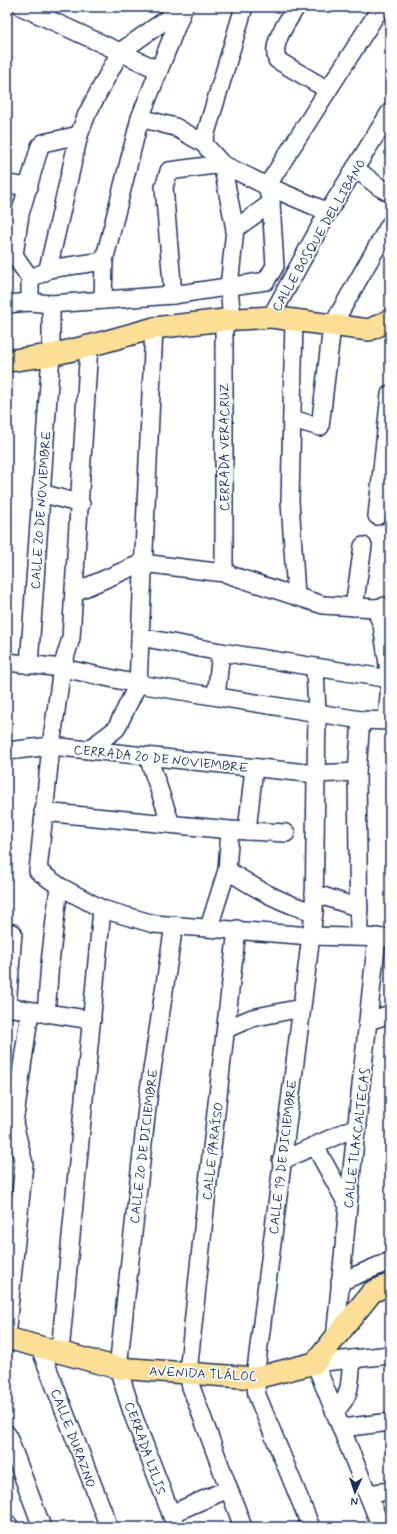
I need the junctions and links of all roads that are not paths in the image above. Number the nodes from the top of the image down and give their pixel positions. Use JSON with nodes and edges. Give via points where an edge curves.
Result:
{"nodes":[{"id":1,"x":22,"y":7,"type":"edge"},
{"id":2,"x":184,"y":7,"type":"edge"},
{"id":3,"x":244,"y":7,"type":"edge"},
{"id":4,"x":296,"y":7,"type":"edge"},
{"id":5,"x":381,"y":7,"type":"edge"},
{"id":6,"x":120,"y":52,"type":"junction"},
{"id":7,"x":158,"y":70,"type":"junction"},
{"id":8,"x":328,"y":90,"type":"junction"},
{"id":9,"x":390,"y":112,"type":"edge"},
{"id":10,"x":140,"y":118,"type":"junction"},
{"id":11,"x":79,"y":135,"type":"junction"},
{"id":12,"x":203,"y":142,"type":"junction"},
{"id":13,"x":222,"y":164,"type":"junction"},
{"id":14,"x":355,"y":168,"type":"junction"},
{"id":15,"x":7,"y":184,"type":"edge"},
{"id":16,"x":267,"y":186,"type":"junction"},
{"id":17,"x":29,"y":187,"type":"junction"},
{"id":18,"x":390,"y":193,"type":"edge"},
{"id":19,"x":271,"y":203,"type":"junction"},
{"id":20,"x":328,"y":212,"type":"junction"},
{"id":21,"x":390,"y":224,"type":"edge"},
{"id":22,"x":235,"y":229,"type":"junction"},
{"id":23,"x":11,"y":258,"type":"edge"},
{"id":24,"x":104,"y":261,"type":"junction"},
{"id":25,"x":48,"y":269,"type":"junction"},
{"id":26,"x":30,"y":278,"type":"junction"},
{"id":27,"x":229,"y":287,"type":"junction"},
{"id":28,"x":174,"y":295,"type":"junction"},
{"id":29,"x":103,"y":300,"type":"junction"},
{"id":30,"x":30,"y":302,"type":"junction"},
{"id":31,"x":7,"y":304,"type":"edge"},
{"id":32,"x":51,"y":304,"type":"junction"},
{"id":33,"x":271,"y":318,"type":"junction"},
{"id":34,"x":228,"y":320,"type":"junction"},
{"id":35,"x":294,"y":320,"type":"junction"},
{"id":36,"x":390,"y":320,"type":"edge"},
{"id":37,"x":332,"y":326,"type":"junction"},
{"id":38,"x":154,"y":328,"type":"junction"},
{"id":39,"x":89,"y":346,"type":"junction"},
{"id":40,"x":51,"y":355,"type":"junction"},
{"id":41,"x":7,"y":361,"type":"edge"},
{"id":42,"x":390,"y":394,"type":"edge"},
{"id":43,"x":292,"y":419,"type":"junction"},
{"id":44,"x":41,"y":493,"type":"junction"},
{"id":45,"x":81,"y":504,"type":"junction"},
{"id":46,"x":377,"y":516,"type":"dead end"},
{"id":47,"x":363,"y":546,"type":"dead end"},
{"id":48,"x":142,"y":563,"type":"junction"},
{"id":49,"x":224,"y":573,"type":"junction"},
{"id":50,"x":75,"y":592,"type":"junction"},
{"id":51,"x":296,"y":595,"type":"junction"},
{"id":52,"x":354,"y":607,"type":"junction"},
{"id":53,"x":382,"y":607,"type":"edge"},
{"id":54,"x":140,"y":637,"type":"junction"},
{"id":55,"x":221,"y":652,"type":"junction"},
{"id":56,"x":7,"y":662,"type":"edge"},
{"id":57,"x":29,"y":665,"type":"junction"},
{"id":58,"x":315,"y":667,"type":"junction"},
{"id":59,"x":62,"y":668,"type":"junction"},
{"id":60,"x":390,"y":679,"type":"edge"},
{"id":61,"x":138,"y":684,"type":"junction"},
{"id":62,"x":216,"y":696,"type":"junction"},
{"id":63,"x":317,"y":713,"type":"junction"},
{"id":64,"x":361,"y":720,"type":"junction"},
{"id":65,"x":388,"y":721,"type":"edge"},
{"id":66,"x":51,"y":746,"type":"junction"},
{"id":67,"x":88,"y":750,"type":"junction"},
{"id":68,"x":7,"y":751,"type":"edge"},
{"id":69,"x":148,"y":756,"type":"junction"},
{"id":70,"x":254,"y":768,"type":"junction"},
{"id":71,"x":357,"y":772,"type":"junction"},
{"id":72,"x":316,"y":774,"type":"junction"},
{"id":73,"x":43,"y":812,"type":"junction"},
{"id":74,"x":171,"y":824,"type":"junction"},
{"id":75,"x":230,"y":830,"type":"junction"},
{"id":76,"x":247,"y":830,"type":"junction"},
{"id":77,"x":286,"y":832,"type":"dead end"},
{"id":78,"x":228,"y":870,"type":"junction"},
{"id":79,"x":59,"y":886,"type":"junction"},
{"id":80,"x":314,"y":893,"type":"junction"},
{"id":81,"x":359,"y":908,"type":"junction"},
{"id":82,"x":102,"y":909,"type":"junction"},
{"id":83,"x":314,"y":912,"type":"junction"},
{"id":84,"x":174,"y":925,"type":"junction"},
{"id":85,"x":209,"y":927,"type":"junction"},
{"id":86,"x":237,"y":929,"type":"junction"},
{"id":87,"x":12,"y":933,"type":"dead end"},
{"id":88,"x":310,"y":936,"type":"junction"},
{"id":89,"x":359,"y":936,"type":"junction"},
{"id":90,"x":384,"y":938,"type":"edge"},
{"id":91,"x":7,"y":1007,"type":"edge"},
{"id":92,"x":301,"y":1008,"type":"junction"},
{"id":93,"x":38,"y":1012,"type":"junction"},
{"id":94,"x":390,"y":1014,"type":"edge"},
{"id":95,"x":92,"y":1020,"type":"junction"},
{"id":96,"x":369,"y":1021,"type":"junction"},
{"id":97,"x":226,"y":1029,"type":"junction"},
{"id":98,"x":11,"y":1126,"type":"edge"},
{"id":99,"x":358,"y":1126,"type":"junction"},
{"id":100,"x":315,"y":1146,"type":"junction"},
{"id":101,"x":281,"y":1161,"type":"junction"},
{"id":102,"x":348,"y":1206,"type":"junction"},
{"id":103,"x":390,"y":1261,"type":"edge"},
{"id":104,"x":340,"y":1282,"type":"junction"},
{"id":105,"x":390,"y":1284,"type":"edge"},
{"id":106,"x":7,"y":1327,"type":"edge"},
{"id":107,"x":7,"y":1338,"type":"edge"},
{"id":108,"x":335,"y":1339,"type":"junction"},
{"id":109,"x":40,"y":1348,"type":"junction"},
{"id":110,"x":60,"y":1352,"type":"junction"},
{"id":111,"x":390,"y":1355,"type":"edge"},
{"id":112,"x":352,"y":1359,"type":"junction"},
{"id":113,"x":315,"y":1363,"type":"junction"},
{"id":114,"x":118,"y":1368,"type":"junction"},
{"id":115,"x":188,"y":1373,"type":"junction"},
{"id":116,"x":255,"y":1378,"type":"junction"},
{"id":117,"x":335,"y":1411,"type":"junction"},
{"id":118,"x":390,"y":1422,"type":"edge"},
{"id":119,"x":342,"y":1428,"type":"junction"},
{"id":120,"x":7,"y":1434,"type":"edge"},
{"id":121,"x":228,"y":1489,"type":"junction"},
{"id":122,"x":390,"y":1491,"type":"edge"},
{"id":123,"x":368,"y":1494,"type":"junction"},
{"id":124,"x":173,"y":1520,"type":"edge"},
{"id":125,"x":7,"y":1523,"type":"edge"},
{"id":126,"x":10,"y":1527,"type":"edge"},
{"id":127,"x":42,"y":1527,"type":"edge"},
{"id":128,"x":108,"y":1527,"type":"edge"},
{"id":129,"x":242,"y":1527,"type":"edge"},
{"id":130,"x":311,"y":1527,"type":"edge"},
{"id":131,"x":380,"y":1527,"type":"edge"}],
"edges":[{"from":1,"to":6,"type":"street"},
{"from":2,"to":6,"type":"street"},
{"from":2,"to":7,"type":"street"},
{"from":3,"to":12,"type":"street"},
{"from":4,"to":8,"type":"street","via":[[274,52],[277,60]]},
{"from":5,"to":8,"type":"street"},
{"from":6,"to":7,"type":"street"},
{"from":6,"to":11,"type":"street","via":[[87,114]]},
{"from":7,"to":10,"type":"street"},
{"from":8,"to":16,"type":"street"},
{"from":9,"to":14,"type":"street","name":"CALLE BOSQUE DEL LIBANO"},
{"from":10,"to":12,"type":"street","via":[[175,127]]},
{"from":10,"to":24,"type":"street"},
{"from":11,"to":17,"type":"street","via":[[43,143],[40,146]]},
{"from":11,"to":25,"type":"street"},
{"from":12,"to":13,"type":"street"},
{"from":13,"to":16,"type":"street"},
{"from":13,"to":22,"type":"street","name":"CERRADA VERACRUZ"},
{"from":13,"to":28,"type":"street","via":[[170,171],[164,187]]},
{"from":14,"to":18,"type":"street"},
{"from":14,"to":20,"type":"street","name":"CALLE BOSQUE DEL LIBANO"},
{"from":15,"to":17,"type":"street"},
{"from":16,"to":19,"type":"street"},
{"from":16,"to":20,"type":"street"},
{"from":17,"to":23,"type":"street","via":[[20,214]]},
{"from":19,"to":22,"type":"street"},
{"from":19,"to":27,"type":"street","via":[[275,266],[266,281]]},
{"from":20,"to":33,"type":"street","name":"CALLE BOSQUE DEL LIBANO"},
{"from":21,"to":37,"type":"street"},
{"from":22,"to":27,"type":"street","name":"CERRADA VERACRUZ"},
{"from":23,"to":26,"type":"street"},
{"from":24,"to":25,"type":"street"},
{"from":24,"to":29,"type":"street"},
{"from":25,"to":26,"type":"street"},
{"from":26,"to":30,"type":"street"},
{"from":27,"to":28,"type":"street"},
{"from":27,"to":34,"type":"street","name":"CERRADA VERACRUZ"},
{"from":28,"to":29,"type":"street"},
{"from":29,"to":32,"type":"street"},
{"from":30,"to":31,"type":"street"},
{"from":30,"to":32,"type":"street"},
{"from":32,"to":40,"type":"street","name":"CALLE 20 DE NOVIEMBRE"},
{"from":33,"to":34,"type":"main road"},
{"from":33,"to":35,"type":"main road"},
{"from":34,"to":38,"type":"main road"},
{"from":34,"to":49,"type":"street","name":"CERRADA VERACRUZ"},
{"from":35,"to":37,"type":"main road"},
{"from":35,"to":43,"type":"street"},
{"from":36,"to":37,"type":"main road","via":[[369,330]]},
{"from":37,"to":43,"type":"street","via":[[320,427]]},
{"from":38,"to":39,"type":"main road"},
{"from":38,"to":48,"type":"street"},
{"from":39,"to":40,"type":"main road"},
{"from":39,"to":45,"type":"street"},
{"from":40,"to":41,"type":"main road"},
{"from":40,"to":44,"type":"street","name":"CALLE 20 DE NOVIEMBRE"},
{"from":42,"to":46,"type":"street"},
{"from":43,"to":51,"type":"street","via":[[290,500]]},
{"from":44,"to":45,"type":"street"},
{"from":44,"to":57,"type":"street","name":"CALLE 20 DE NOVIEMBRE"},
{"from":45,"to":50,"type":"street"},
{"from":47,"to":52,"type":"street"},
{"from":48,"to":49,"type":"street"},
{"from":48,"to":50,"type":"street"},
{"from":48,"to":54,"type":"street"},
{"from":49,"to":51,"type":"street"},
{"from":50,"to":59,"type":"street","via":[[71,638]]},
{"from":51,"to":52,"type":"street","via":[[323,605]]},
{"from":52,"to":53,"type":"street"},
{"from":53,"to":60,"type":"street"},
{"from":54,"to":55,"type":"street"},
{"from":54,"to":61,"type":"street"},
{"from":55,"to":58,"type":"street"},
{"from":55,"to":62,"type":"street"},
{"from":56,"to":57,"type":"street"},
{"from":57,"to":59,"type":"street"},
{"from":58,"to":60,"type":"street"},
{"from":58,"to":63,"type":"street","name":"CALLE 19 DE DICIEMBRE"},
{"from":59,"to":61,"type":"street"},
{"from":59,"to":66,"type":"street"},
{"from":60,"to":65,"type":"street"},
{"from":61,"to":62,"type":"street"},
{"from":61,"to":67,"type":"street","via":[[116,729]]},
{"from":62,"to":63,"type":"street"},
{"from":63,"to":64,"type":"street"},
{"from":63,"to":72,"type":"street","name":"CALLE 19 DE DICIEMBRE"},
{"from":64,"to":65,"type":"street"},
{"from":64,"to":71,"type":"street"},
{"from":66,"to":67,"type":"street","name":"CERRADA 20 DE NOVIEMBRE"},
{"from":66,"to":68,"type":"street","name":"CERRADA 20 DE NOVIEMBRE"},
{"from":66,"to":73,"type":"street"},
{"from":67,"to":69,"type":"street","name":"CERRADA 20 DE NOVIEMBRE"},
{"from":69,"to":70,"type":"street","name":"CERRADA 20 DE NOVIEMBRE"},
{"from":69,"to":74,"type":"street"},
{"from":70,"to":72,"type":"street","name":"CERRADA 20 DE NOVIEMBRE"},
{"from":70,"to":76,"type":"street"},
{"from":71,"to":72,"type":"street","name":"CERRADA 20 DE NOVIEMBRE"},
{"from":71,"to":81,"type":"street"},
{"from":72,"to":80,"type":"street","name":"CALLE 19 DE DICIEMBRE"},
{"from":73,"to":74,"type":"street"},
{"from":73,"to":79,"type":"street","via":[[38,871]]},
{"from":74,"to":75,"type":"street"},
{"from":75,"to":76,"type":"street"},
{"from":75,"to":78,"type":"street"},
{"from":76,"to":77,"type":"street"},
{"from":78,"to":83,"type":"street","via":[[264,893]]},
{"from":78,"to":85,"type":"street"},
{"from":79,"to":82,"type":"street"},
{"from":79,"to":93,"type":"street","via":[[50,963]]},
{"from":80,"to":81,"type":"street"},
{"from":80,"to":83,"type":"street","name":"CALLE 19 DE DICIEMBRE"},
{"from":81,"to":89,"type":"street"},
{"from":82,"to":84,"type":"street","via":[[154,924]]},
{"from":82,"to":95,"type":"street"},
{"from":83,"to":88,"type":"street","name":"CALLE 19 DE DICIEMBRE"},
{"from":84,"to":85,"type":"street"},
{"from":84,"to":114,"type":"street","name":"CALLE 20 DE DICIEMBRE","via":[[149,1090]]},
{"from":85,"to":86,"type":"street"},
{"from":86,"to":88,"type":"street"},
{"from":86,"to":97,"type":"street","name":"CALLE PARAÍSO"},
{"from":87,"to":91,"type":"street"},
{"from":88,"to":89,"type":"street"},
{"from":88,"to":92,"type":"street","name":"CALLE 19 DE DICIEMBRE"},
{"from":89,"to":90,"type":"street"},
{"from":90,"to":96,"type":"street","name":"CALLE TLAXCALTECAS"},
{"from":91,"to":93,"type":"street"},
{"from":92,"to":97,"type":"street","via":[[252,1018]]},
{"from":92,"to":101,"type":"street","name":"CALLE 19 DE DICIEMBRE"},
{"from":93,"to":95,"type":"street"},
{"from":93,"to":98,"type":"street"},
{"from":94,"to":96,"type":"street"},
{"from":95,"to":110,"type":"street"},
{"from":96,"to":99,"type":"street","name":"CALLE TLAXCALTECAS"},
{"from":97,"to":115,"type":"street","name":"CALLE PARAÍSO"},
{"from":98,"to":106,"type":"street","via":[[24,1164]]},
{"from":99,"to":100,"type":"street"},
{"from":99,"to":102,"type":"street","name":"CALLE TLAXCALTECAS"},
{"from":100,"to":101,"type":"street"},
{"from":100,"to":102,"type":"street"},
{"from":101,"to":116,"type":"street","name":"CALLE 19 DE DICIEMBRE"},
{"from":102,"to":104,"type":"street","name":"CALLE TLAXCALTECAS"},
{"from":103,"to":104,"type":"street"},
{"from":104,"to":108,"type":"street","name":"CALLE TLAXCALTECAS"},
{"from":105,"to":108,"type":"main road","via":[[372,1292]]},
{"from":107,"to":109,"type":"main road","name":"AVENIDA TLÁLOC"},
{"from":108,"to":113,"type":"main road"},
{"from":109,"to":110,"type":"main road","name":"AVENIDA TLÁLOC"},
{"from":109,"to":128,"type":"street","name":"CALLE DURAZNO"},
{"from":110,"to":114,"type":"main road","name":"AVENIDA TLÁLOC"},
{"from":111,"to":112,"type":"street"},
{"from":112,"to":113,"type":"street"},
{"from":112,"to":117,"type":"street","via":[[346,1401]]},
{"from":113,"to":116,"type":"main road","name":"AVENIDA TLÁLOC"},
{"from":113,"to":117,"type":"street"},
{"from":114,"to":115,"type":"main road","name":"AVENIDA TLÁLOC"},
{"from":114,"to":124,"type":"street","name":"CERRADA LILIS"},
{"from":115,"to":116,"type":"main road","name":"AVENIDA TLÁLOC"},
{"from":115,"to":121,"type":"street"},
{"from":116,"to":130,"type":"street","name":"CALLE 19 DE DICIEMBRE","via":[[257,1395]]},
{"from":117,"to":119,"type":"street"},
{"from":118,"to":119,"type":"street"},
{"from":119,"to":123,"type":"street"},
{"from":120,"to":127,"type":"street"},
{"from":121,"to":124,"type":"street"},
{"from":121,"to":129,"type":"street"},
{"from":122,"to":123,"type":"street"},
{"from":123,"to":131,"type":"street"},
{"from":125,"to":126,"type":"street"}]}
